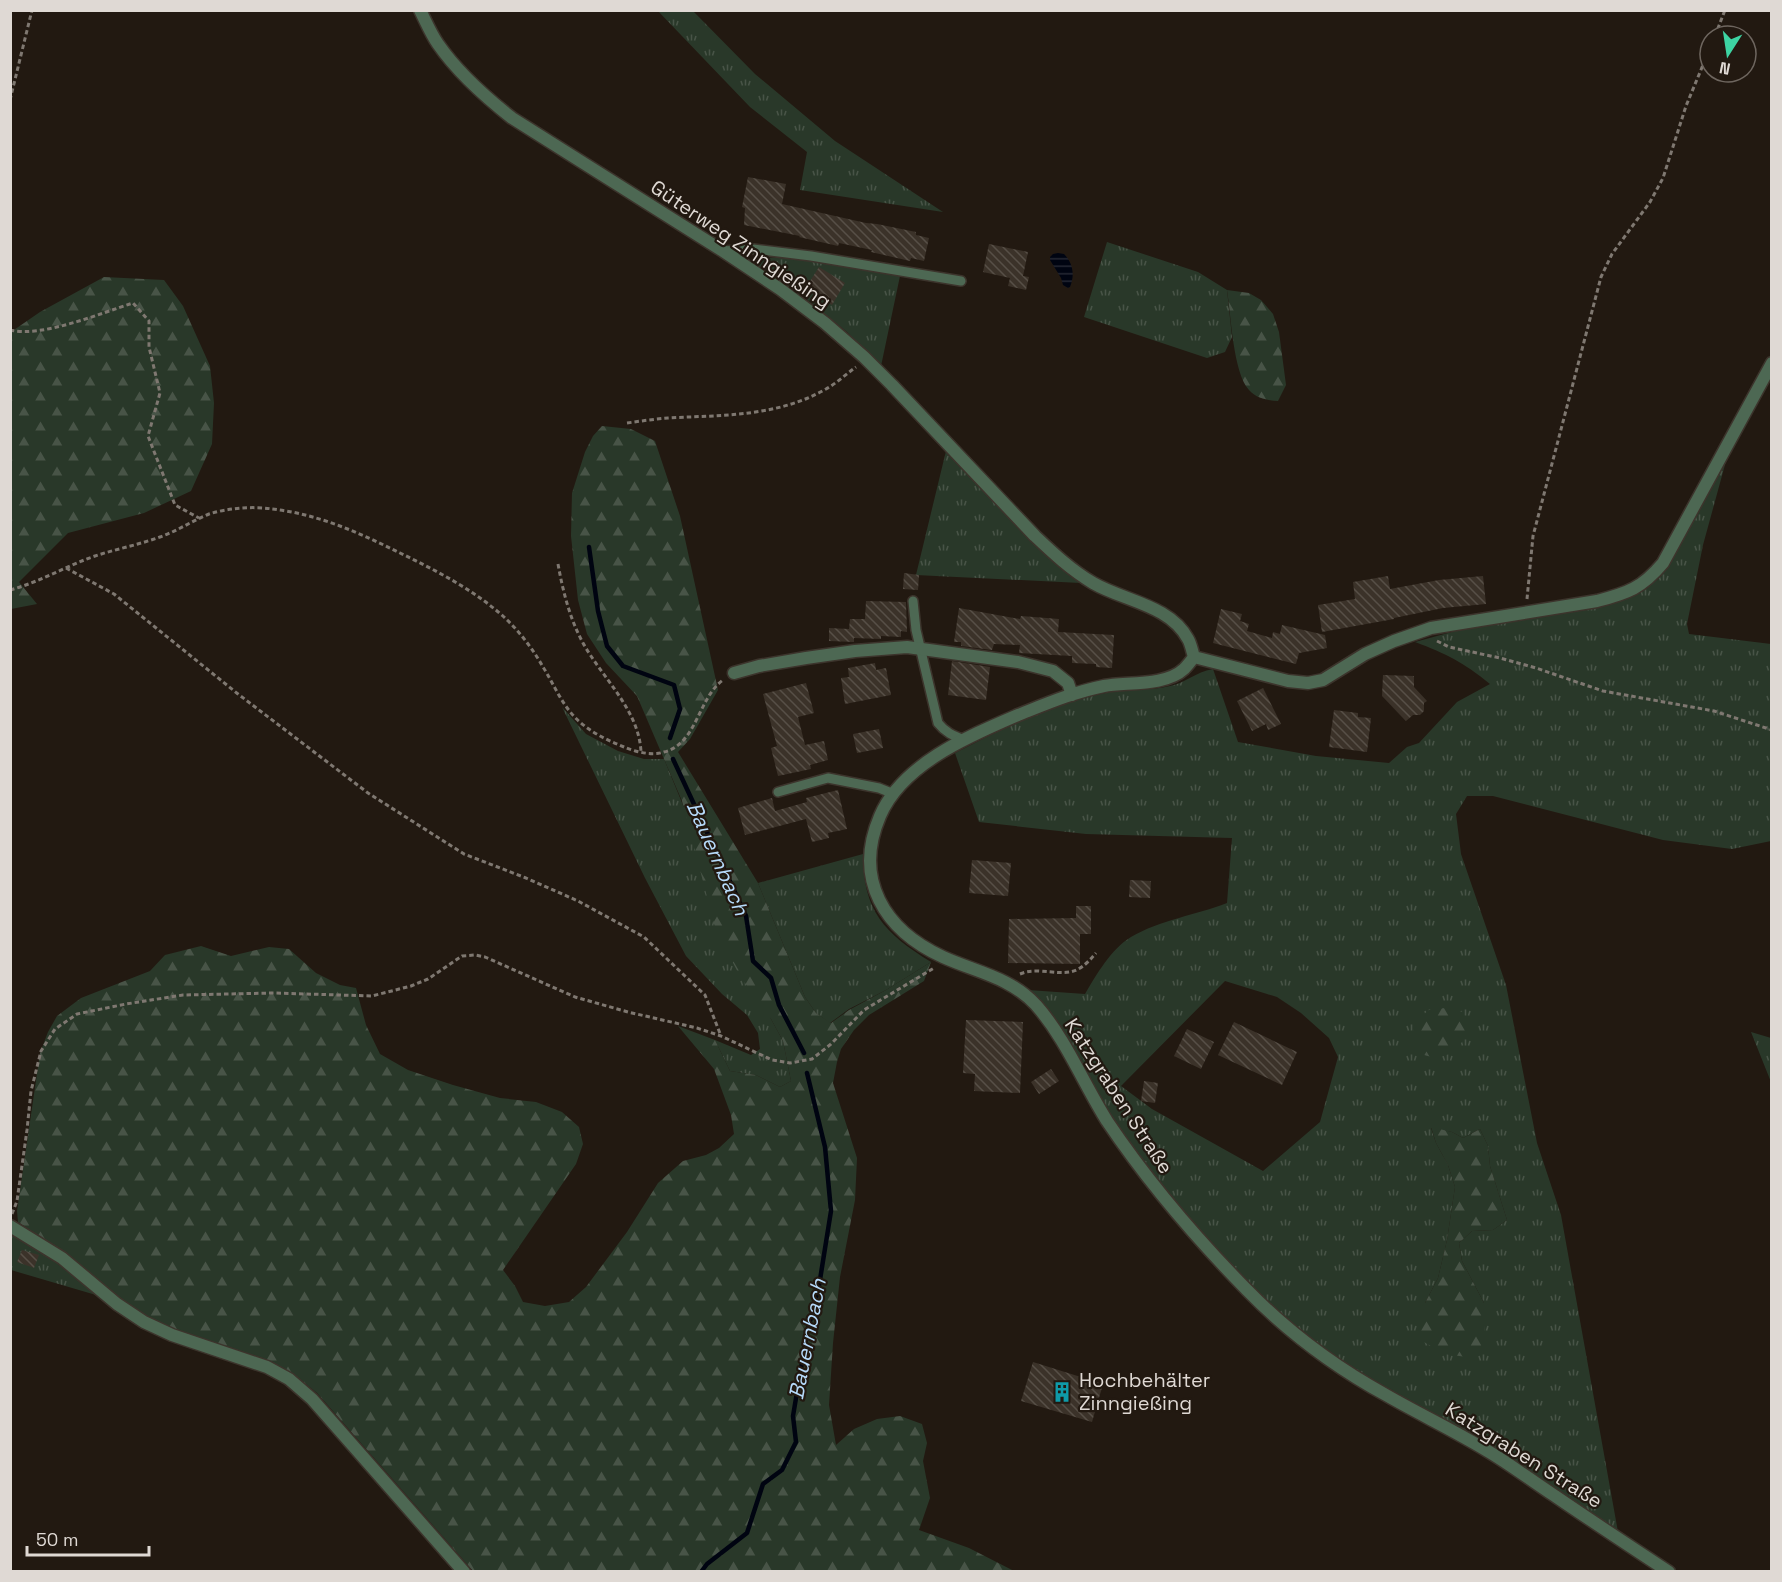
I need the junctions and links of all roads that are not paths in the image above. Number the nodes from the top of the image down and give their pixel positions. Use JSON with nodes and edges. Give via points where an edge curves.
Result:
{"nodes":[{"id":1,"x":420,"y":10,"type":"edge"},
{"id":2,"x":723,"y":251,"type":"junction"},
{"id":3,"x":961,"y":281,"type":"dead end"},
{"id":4,"x":1772,"y":363,"type":"edge"},
{"id":5,"x":914,"y":601,"type":"dead end"},
{"id":6,"x":920,"y":648,"type":"junction"},
{"id":7,"x":1194,"y":657,"type":"junction"},
{"id":8,"x":734,"y":673,"type":"road end"},
{"id":9,"x":1072,"y":695,"type":"junction"},
{"id":10,"x":965,"y":740,"type":"junction"},
{"id":11,"x":777,"y":792,"type":"dead end"},
{"id":12,"x":894,"y":794,"type":"junction"},
{"id":13,"x":10,"y":1226,"type":"edge"},
{"id":14,"x":464,"y":1572,"type":"edge"},
{"id":15,"x":1669,"y":1572,"type":"edge"}],
"edges":[{"from":1,"to":2,"type":"street","name":"Güterweg Zinngießing","via":[[437,42],[484,96],[512,118]]},
{"from":2,"to":3,"type":"lane","via":[[753,249],[811,256]]},
{"from":2,"to":7,"type":"street","name":"Güterweg Zinngießing","via":[[816,316],[864,357],[1060,560],[1095,584],[1166,615],[1189,640]]},
{"from":4,"to":7,"type":"street","via":[[1676,542],[1663,563],[1637,588],[1597,601],[1431,628],[1365,654],[1323,680],[1308,683]]},
{"from":5,"to":6,"type":"lane"},
{"from":6,"to":8,"type":"street","via":[[855,651]]},
{"from":6,"to":9,"type":"street","via":[[1018,662],[1053,672],[1068,683]]},
{"from":6,"to":10,"type":"lane","via":[[938,723],[954,737]]},
{"from":7,"to":9,"type":"street","name":"Katzgraben Straße","via":[[1170,677],[1104,686]]},
{"from":9,"to":10,"type":"street","name":"Katzgraben Straße"},
{"from":10,"to":12,"type":"street","name":"Katzgraben Straße","via":[[921,766]]},
{"from":11,"to":12,"type":"lane","via":[[828,778]]},
{"from":12,"to":15,"type":"street","name":"Katzgraben Straße","via":[[880,817],[870,856],[875,894],[884,911],[918,944],[1011,984],[1036,1005],[1059,1036],[1128,1152],[1158,1192],[1246,1289],[1281,1323],[1340,1367],[1488,1451]]},
{"from":13,"to":14,"type":"street","via":[[63,1258],[144,1322],[267,1367],[289,1379],[312,1399]]}]}
